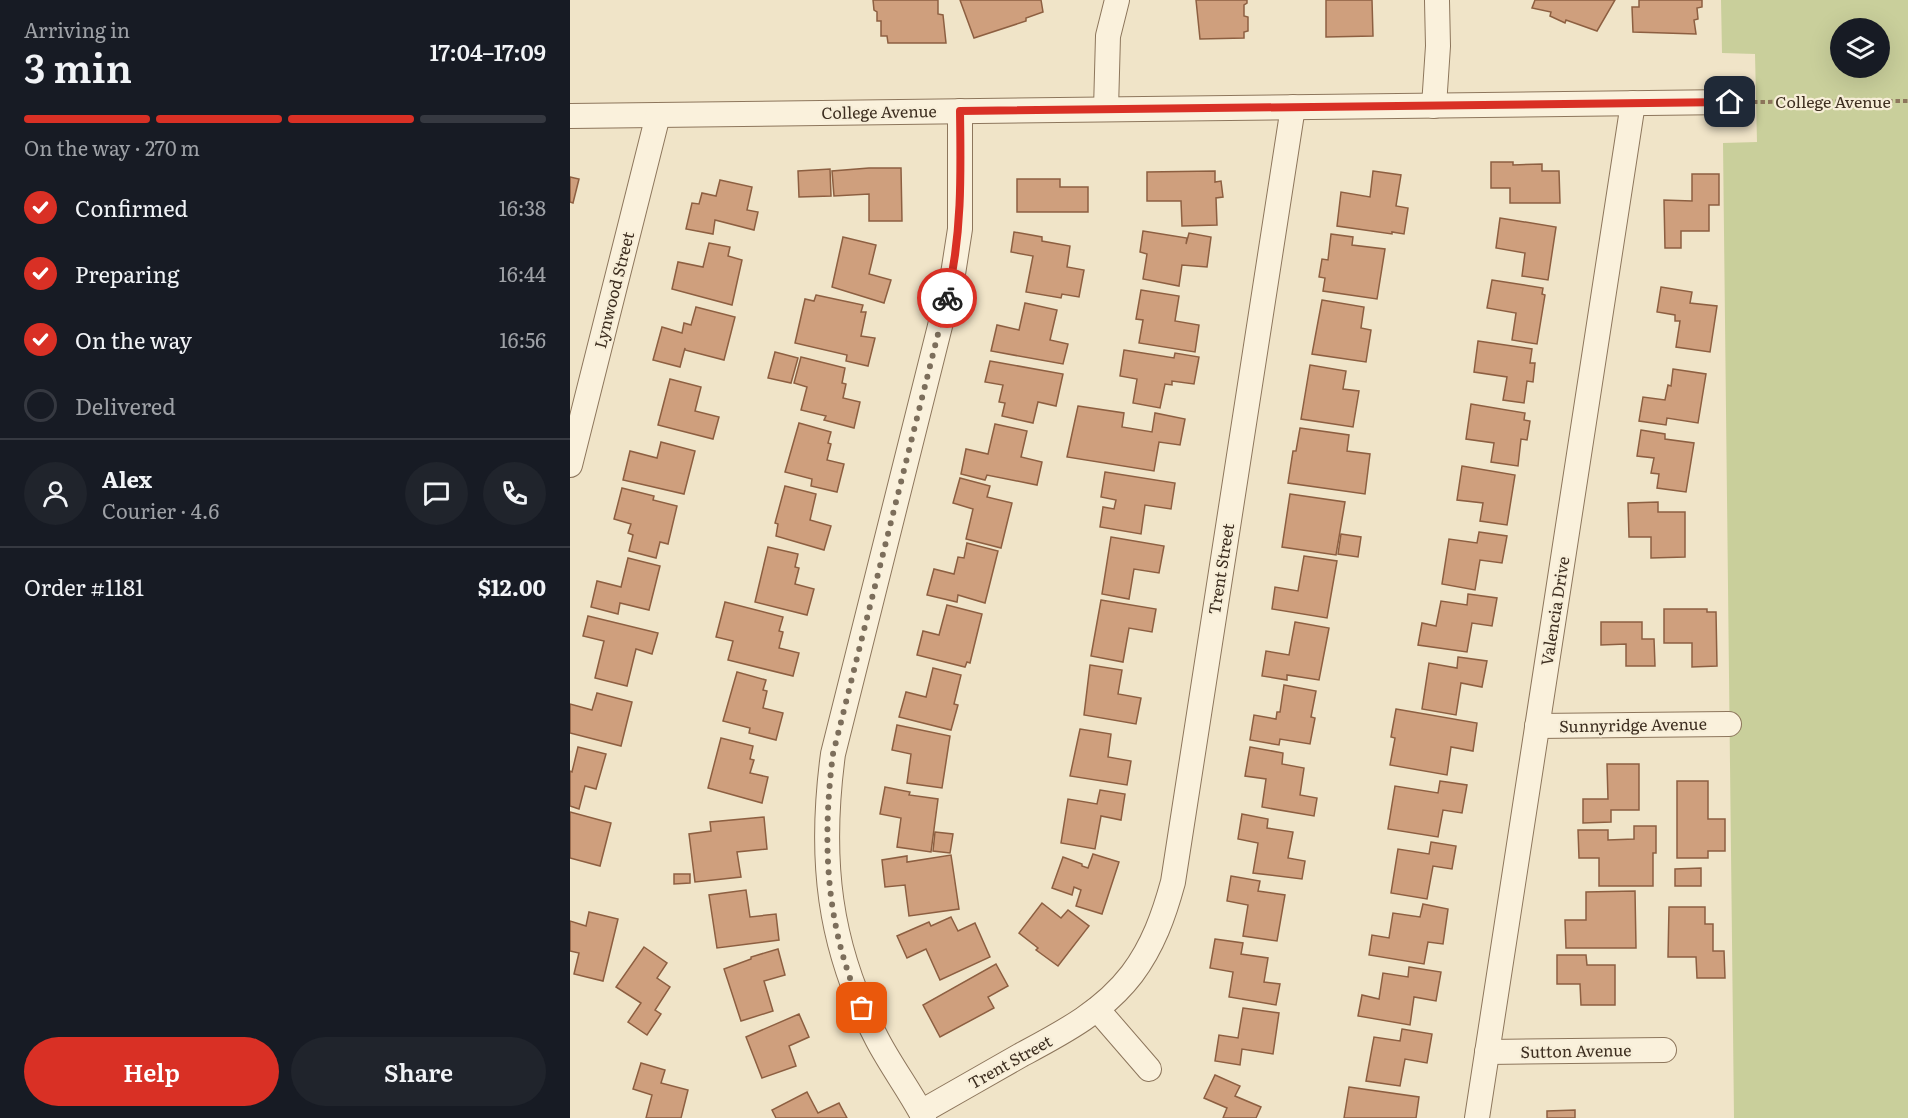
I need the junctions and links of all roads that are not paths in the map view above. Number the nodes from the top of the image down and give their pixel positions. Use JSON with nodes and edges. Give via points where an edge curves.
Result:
{"nodes":[{"id":1,"x":1118,"y":0,"type":"edge"},
{"id":2,"x":1437,"y":1,"type":"edge"},
{"id":3,"x":1730,"y":102,"type":"road end"},
{"id":4,"x":1633,"y":103,"type":"junction"},
{"id":5,"x":1434,"y":106,"type":"junction"},
{"id":6,"x":1293,"y":107,"type":"junction"},
{"id":7,"x":1106,"y":110,"type":"junction"},
{"id":8,"x":960,"y":111,"type":"junction"},
{"id":9,"x":658,"y":115,"type":"junction"},
{"id":10,"x":570,"y":116,"type":"edge"},
{"id":11,"x":570,"y":465,"type":"edge"},
{"id":12,"x":1729,"y":724,"type":"dead end"},
{"id":13,"x":1537,"y":726,"type":"junction"},
{"id":14,"x":1097,"y":1009,"type":"junction"},
{"id":15,"x":1664,"y":1050,"type":"dead end"},
{"id":16,"x":1487,"y":1052,"type":"junction"},
{"id":17,"x":1149,"y":1069,"type":"dead end"},
{"id":18,"x":922,"y":1115,"type":"edge"},
{"id":19,"x":1477,"y":1118,"type":"edge"}],
"edges":[{"from":1,"to":7,"type":"street","via":[[1108,36]]},
{"from":2,"to":5,"type":"street"},
{"from":3,"to":4,"type":"street","name":"College Avenue"},
{"from":4,"to":5,"type":"street","name":"College Avenue"},
{"from":4,"to":13,"type":"street","name":"Valencia Drive"},
{"from":5,"to":6,"type":"street","name":"College Avenue"},
{"from":6,"to":7,"type":"street","name":"College Avenue"},
{"from":6,"to":14,"type":"street","name":"Trent Street","via":[[1173,882],[1150,946],[1132,975]]},
{"from":7,"to":8,"type":"street","name":"College Avenue"},
{"from":8,"to":9,"type":"street","name":"College Avenue"},
{"from":8,"to":18,"type":"street","via":[[960,229],[953,274],[833,754],[827,798],[826,852],[839,941],[855,992],[877,1040]]},
{"from":9,"to":10,"type":"street","name":"College Avenue"},
{"from":9,"to":11,"type":"street","name":"Lynwood Street"},
{"from":12,"to":13,"type":"street","name":"Sunnyridge Avenue"},
{"from":13,"to":16,"type":"street","name":"Valencia Drive"},
{"from":14,"to":17,"type":"street"},
{"from":14,"to":18,"type":"street","name":"Trent Street","via":[[1082,1022]]},
{"from":15,"to":16,"type":"street","name":"Sutton Avenue"},
{"from":16,"to":19,"type":"street","name":"Valencia Drive"}]}
